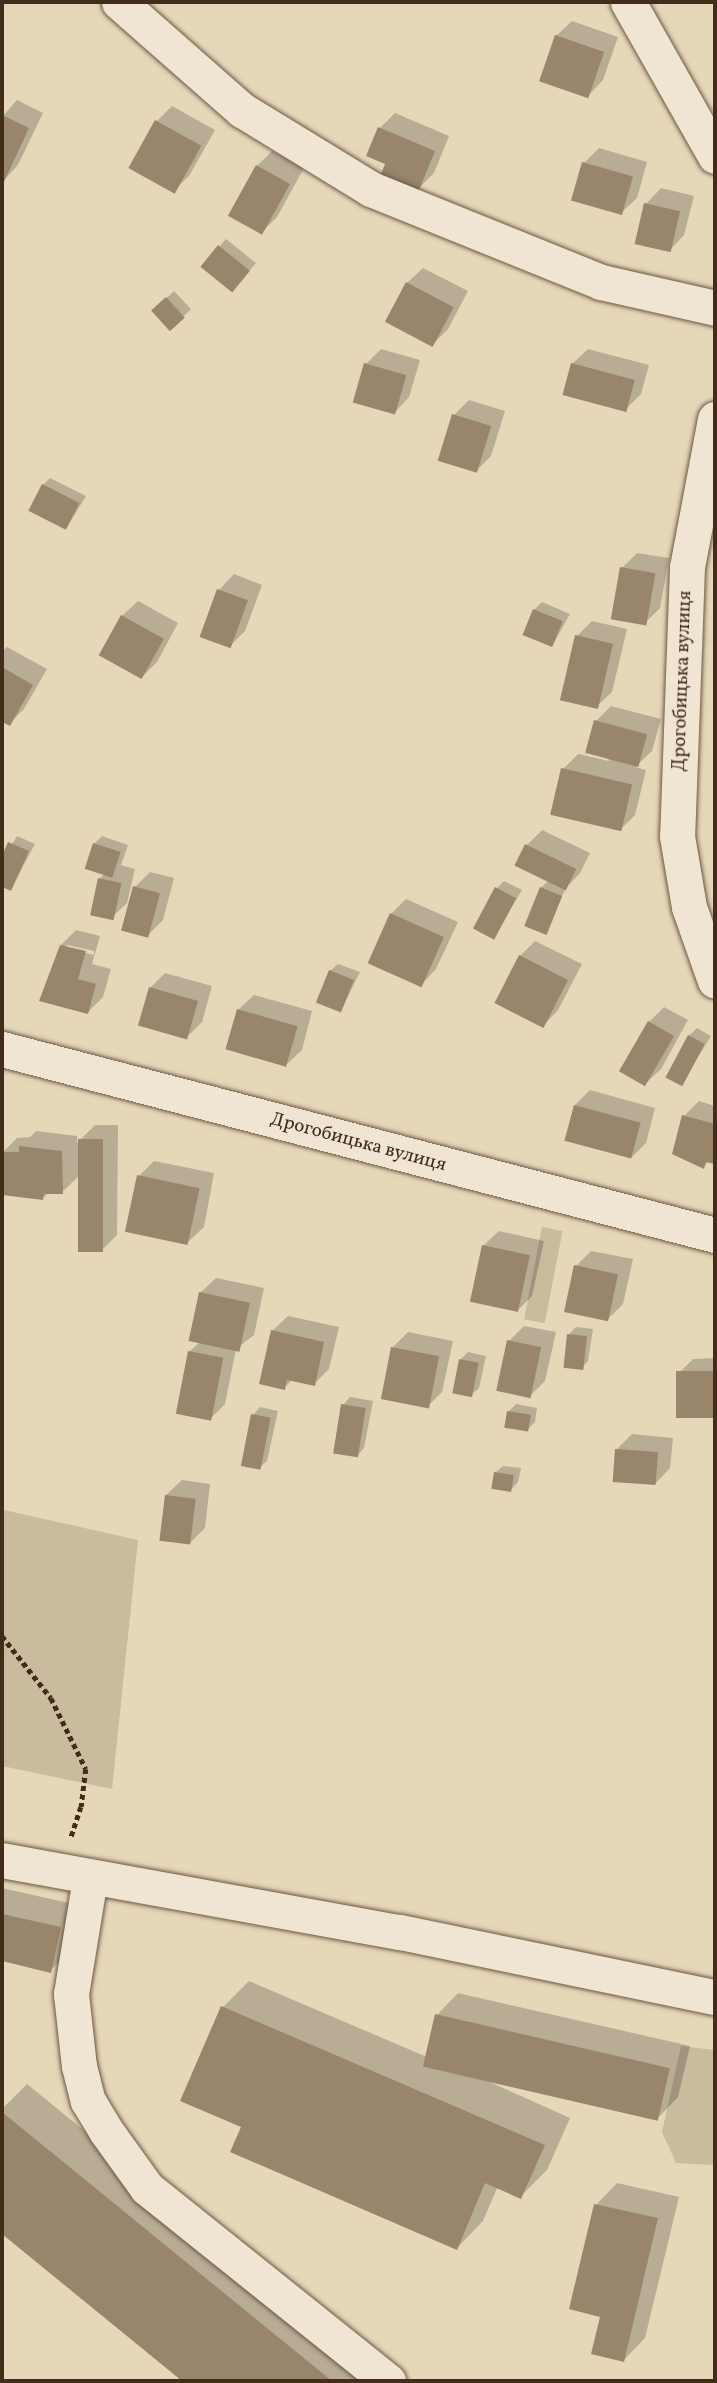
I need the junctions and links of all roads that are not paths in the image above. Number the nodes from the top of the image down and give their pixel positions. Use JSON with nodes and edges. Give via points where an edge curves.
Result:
{"nodes":[{"id":1,"x":119,"y":2,"type":"edge"},
{"id":2,"x":628,"y":2,"type":"edge"},
{"id":3,"x":715,"y":156,"type":"edge"},
{"id":4,"x":715,"y":308,"type":"edge"},
{"id":5,"x":715,"y":419,"type":"edge"},
{"id":6,"x":715,"y":981,"type":"edge"},
{"id":7,"x":2,"y":1049,"type":"edge"},
{"id":8,"x":715,"y":1236,"type":"edge"},
{"id":9,"x":2,"y":1860,"type":"edge"},
{"id":10,"x":75,"y":1875,"type":"junction"},
{"id":11,"x":715,"y":1997,"type":"edge"},
{"id":12,"x":388,"y":2381,"type":"edge"}],
"edges":[{"from":1,"to":4,"type":"street","via":[[242,110],[371,189],[601,282]]},
{"from":2,"to":3,"type":"street"},
{"from":5,"to":6,"type":"street","name":"Дрогобицька вулиця","via":[[687,567],[677,836],[689,907]]},
{"from":7,"to":8,"type":"street","name":"Дрогобицька вулиця"},
{"from":9,"to":10,"type":"street"},
{"from":10,"to":11,"type":"street","via":[[400,1932]]},
{"from":10,"to":12,"type":"street","via":[[71,1994],[79,2066],[88,2101],[106,2131],[147,2188]]}]}
